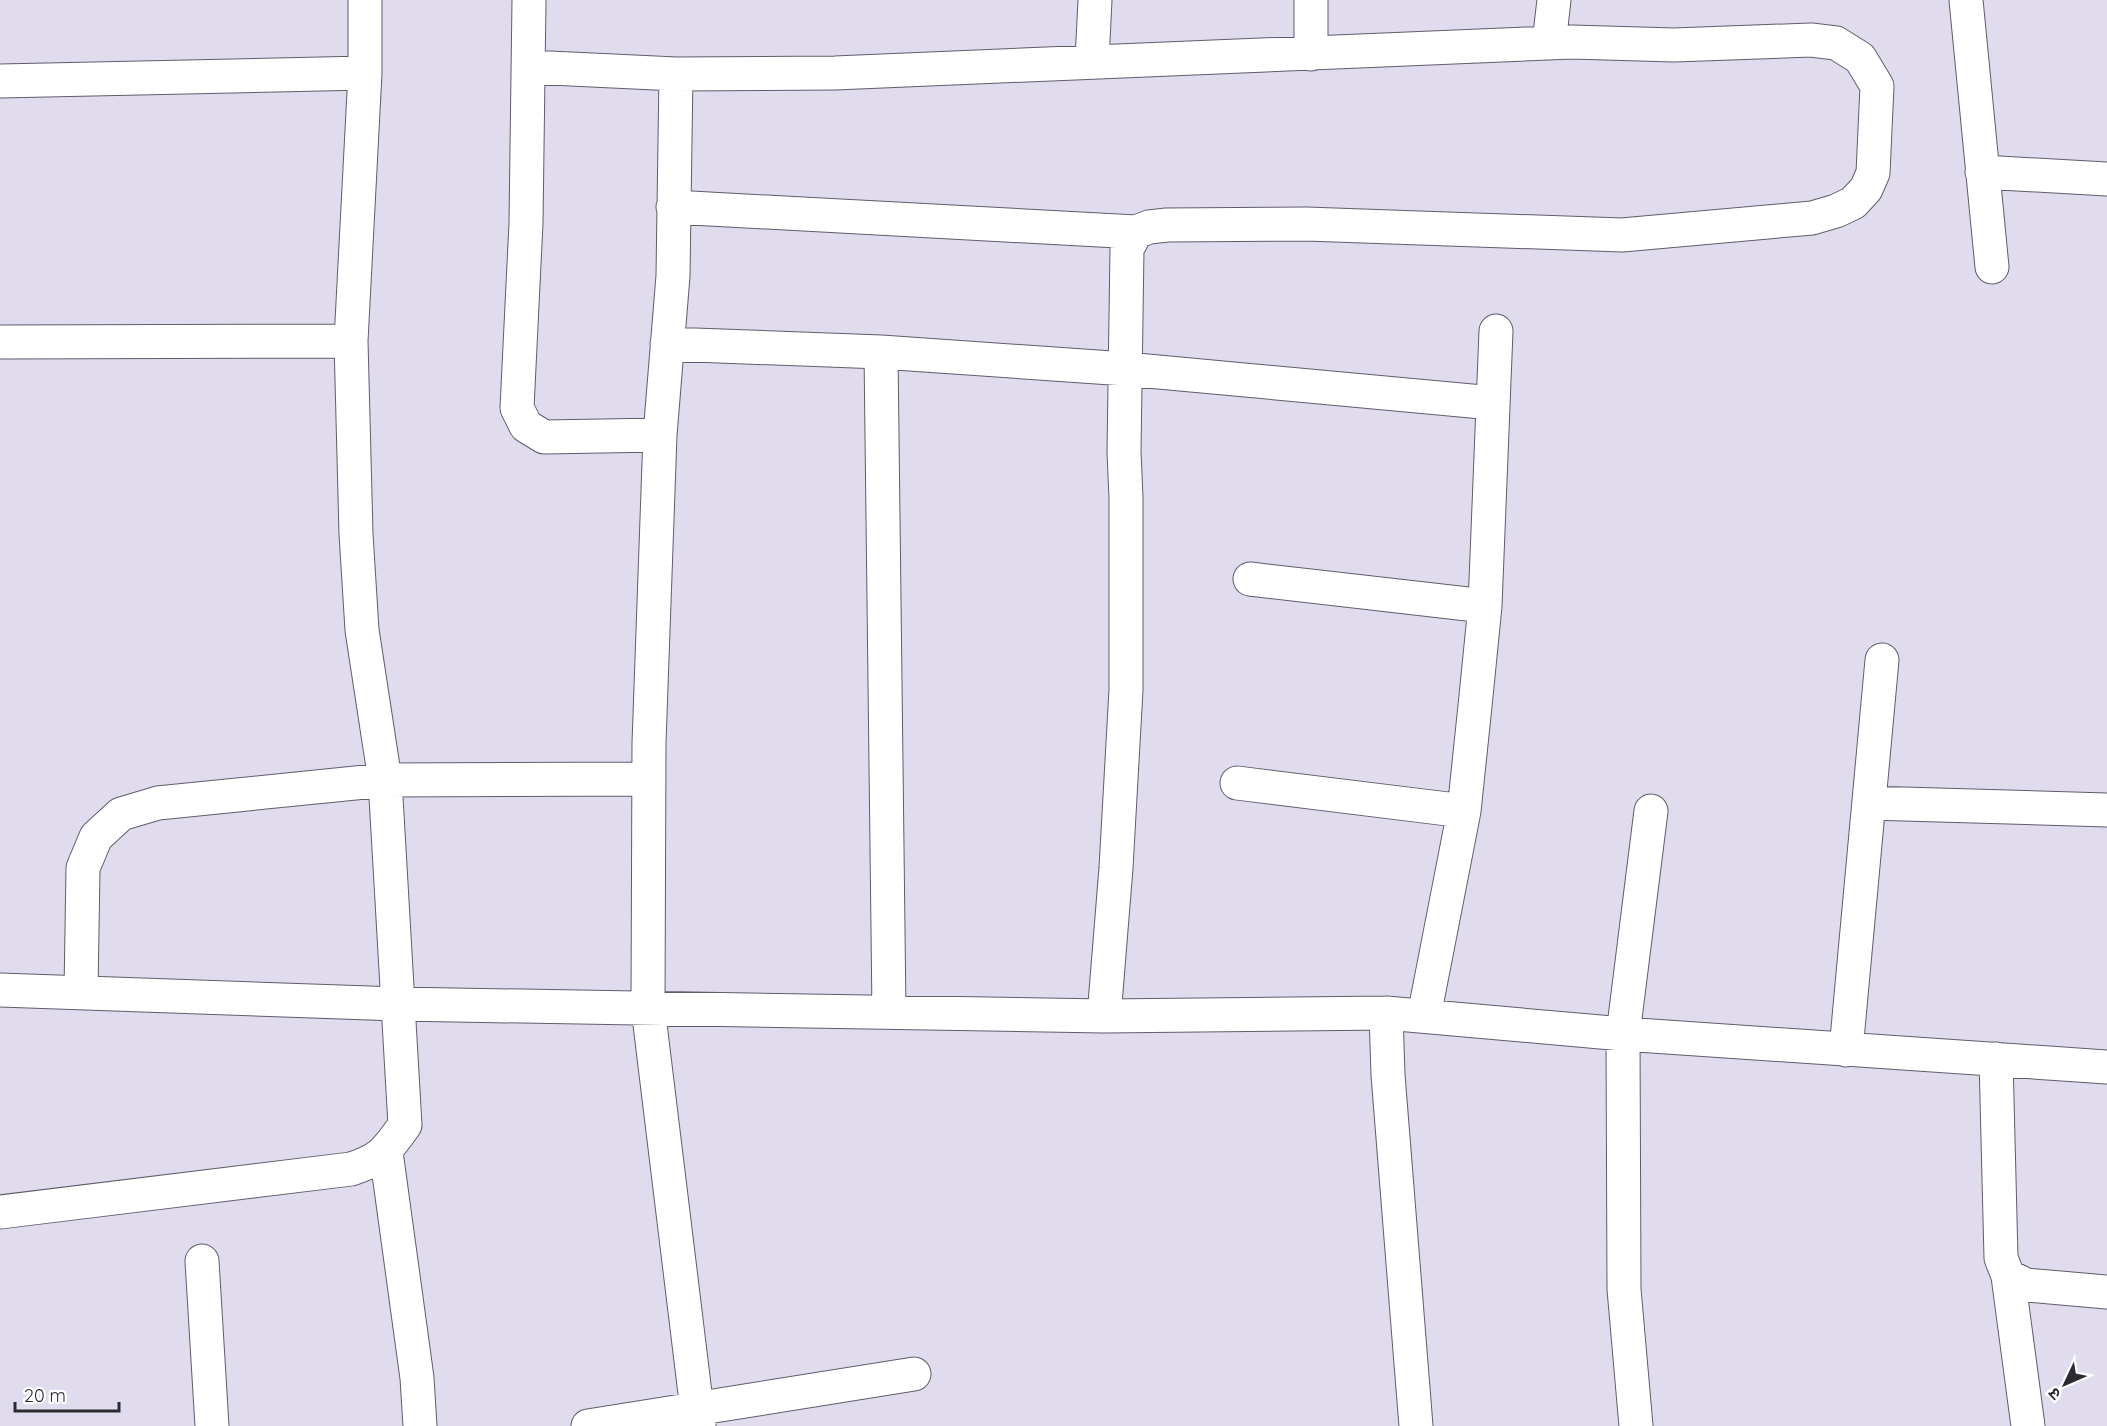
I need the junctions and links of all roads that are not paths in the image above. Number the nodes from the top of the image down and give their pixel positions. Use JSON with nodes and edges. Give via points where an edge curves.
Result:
{"nodes":[{"id":1,"x":365,"y":0,"type":"edge"},
{"id":2,"x":529,"y":0,"type":"edge"},
{"id":3,"x":1095,"y":0,"type":"edge"},
{"id":4,"x":1311,"y":0,"type":"edge"},
{"id":5,"x":1554,"y":0,"type":"edge"},
{"id":6,"x":1966,"y":0,"type":"edge"},
{"id":7,"x":1550,"y":43,"type":"junction"},
{"id":8,"x":1311,"y":54,"type":"junction"},
{"id":9,"x":1092,"y":61,"type":"junction"},
{"id":10,"x":529,"y":67,"type":"junction"},
{"id":11,"x":365,"y":73,"type":"junction"},
{"id":12,"x":676,"y":74,"type":"junction"},
{"id":13,"x":0,"y":81,"type":"edge"},
{"id":14,"x":1982,"y":172,"type":"junction"},
{"id":15,"x":2107,"y":179,"type":"edge"},
{"id":16,"x":673,"y":207,"type":"junction"},
{"id":17,"x":1136,"y":232,"type":"junction"},
{"id":18,"x":1992,"y":267,"type":"dead end"},
{"id":19,"x":1497,"y":331,"type":"dead end"},
{"id":20,"x":351,"y":341,"type":"junction"},
{"id":21,"x":0,"y":342,"type":"edge"},
{"id":22,"x":667,"y":344,"type":"junction"},
{"id":23,"x":881,"y":352,"type":"junction"},
{"id":24,"x":1126,"y":369,"type":"junction"},
{"id":25,"x":1493,"y":403,"type":"junction"},
{"id":26,"x":660,"y":435,"type":"junction"},
{"id":27,"x":1250,"y":579,"type":"dead end"},
{"id":28,"x":1485,"y":606,"type":"junction"},
{"id":29,"x":1882,"y":660,"type":"dead end"},
{"id":30,"x":649,"y":779,"type":"junction"},
{"id":31,"x":385,"y":780,"type":"junction"},
{"id":32,"x":1237,"y":783,"type":"dead end"},
{"id":33,"x":1869,"y":803,"type":"junction"},
{"id":34,"x":2107,"y":810,"type":"edge"},
{"id":35,"x":1464,"y":811,"type":"junction"},
{"id":36,"x":1650,"y":811,"type":"dead end"},
{"id":37,"x":0,"y":990,"type":"edge"},
{"id":38,"x":81,"y":992,"type":"junction"},
{"id":39,"x":398,"y":1004,"type":"junction"},
{"id":40,"x":648,"y":1008,"type":"junction"},
{"id":41,"x":889,"y":1012,"type":"junction"},
{"id":42,"x":1386,"y":1013,"type":"junction"},
{"id":43,"x":1104,"y":1016,"type":"junction"},
{"id":44,"x":1424,"y":1016,"type":"junction"},
{"id":45,"x":1623,"y":1034,"type":"junction"},
{"id":46,"x":1846,"y":1050,"type":"junction"},
{"id":47,"x":1996,"y":1059,"type":"junction"},
{"id":48,"x":2107,"y":1067,"type":"edge"},
{"id":49,"x":386,"y":1152,"type":"junction"},
{"id":50,"x":0,"y":1212,"type":"edge"},
{"id":51,"x":202,"y":1261,"type":"dead end"},
{"id":52,"x":2008,"y":1276,"type":"junction"},
{"id":53,"x":2107,"y":1292,"type":"edge"},
{"id":54,"x":915,"y":1374,"type":"dead end"},
{"id":55,"x":698,"y":1418,"type":"edge"},
{"id":56,"x":212,"y":1426,"type":"edge"},
{"id":57,"x":420,"y":1426,"type":"edge"},
{"id":58,"x":588,"y":1426,"type":"edge"},
{"id":59,"x":1416,"y":1426,"type":"edge"},
{"id":60,"x":1636,"y":1426,"type":"edge"},
{"id":61,"x":2028,"y":1426,"type":"edge"}],
"edges":[{"from":1,"to":11,"type":"street"},
{"from":2,"to":10,"type":"street"},
{"from":3,"to":9,"type":"street"},
{"from":4,"to":8,"type":"street"},
{"from":5,"to":7,"type":"street"},
{"from":6,"to":14,"type":"street"},
{"from":7,"to":8,"type":"street"},
{"from":7,"to":17,"type":"street","via":[[1836,43],[1860,58],[1877,87],[1873,173],[1866,189],[1853,203],[1812,218],[1622,235],[1306,224],[1167,225]]},
{"from":8,"to":9,"type":"street"},
{"from":9,"to":12,"type":"street","via":[[835,73]]},
{"from":10,"to":12,"type":"street"},
{"from":10,"to":26,"type":"street","via":[[517,408],[526,426],[544,437]]},
{"from":11,"to":13,"type":"street"},
{"from":11,"to":20,"type":"street"},
{"from":12,"to":16,"type":"street"},
{"from":14,"to":15,"type":"street"},
{"from":14,"to":18,"type":"street"},
{"from":16,"to":17,"type":"street"},
{"from":16,"to":22,"type":"street","via":[[673,276]]},
{"from":17,"to":24,"type":"street","via":[[1127,249]]},
{"from":19,"to":25,"type":"street"},
{"from":20,"to":21,"type":"street"},
{"from":20,"to":31,"type":"street","via":[[356,534],[363,630]]},
{"from":22,"to":23,"type":"street"},
{"from":22,"to":26,"type":"street"},
{"from":23,"to":24,"type":"street"},
{"from":23,"to":41,"type":"street"},
{"from":24,"to":25,"type":"street"},
{"from":24,"to":43,"type":"street","via":[[1126,690]]},
{"from":25,"to":28,"type":"street"},
{"from":26,"to":30,"type":"street"},
{"from":27,"to":28,"type":"street"},
{"from":28,"to":35,"type":"street"},
{"from":29,"to":33,"type":"street"},
{"from":30,"to":31,"type":"street"},
{"from":30,"to":40,"type":"street"},
{"from":31,"to":38,"type":"street","via":[[158,803],[121,814],[96,837],[83,868]]},
{"from":31,"to":39,"type":"street"},
{"from":32,"to":35,"type":"street"},
{"from":33,"to":34,"type":"street"},
{"from":33,"to":46,"type":"street"},
{"from":35,"to":44,"type":"street"},
{"from":36,"to":45,"type":"street"},
{"from":37,"to":38,"type":"street"},
{"from":38,"to":39,"type":"street"},
{"from":39,"to":40,"type":"street"},
{"from":39,"to":49,"type":"street","via":[[405,1125]]},
{"from":40,"to":41,"type":"street"},
{"from":40,"to":55,"type":"street"},
{"from":41,"to":43,"type":"street"},
{"from":42,"to":43,"type":"street"},
{"from":42,"to":44,"type":"street"},
{"from":42,"to":59,"type":"street"},
{"from":44,"to":45,"type":"street"},
{"from":45,"to":46,"type":"street"},
{"from":45,"to":60,"type":"street","via":[[1624,1288]]},
{"from":46,"to":47,"type":"street"},
{"from":47,"to":48,"type":"street"},
{"from":47,"to":52,"type":"street","via":[[2001,1258]]},
{"from":49,"to":50,"type":"street","via":[[351,1169]]},
{"from":49,"to":57,"type":"street"},
{"from":51,"to":56,"type":"street"},
{"from":52,"to":53,"type":"street","via":[[2026,1285]]},
{"from":52,"to":61,"type":"street"},
{"from":54,"to":55,"type":"street"},
{"from":55,"to":58,"type":"street"}]}
